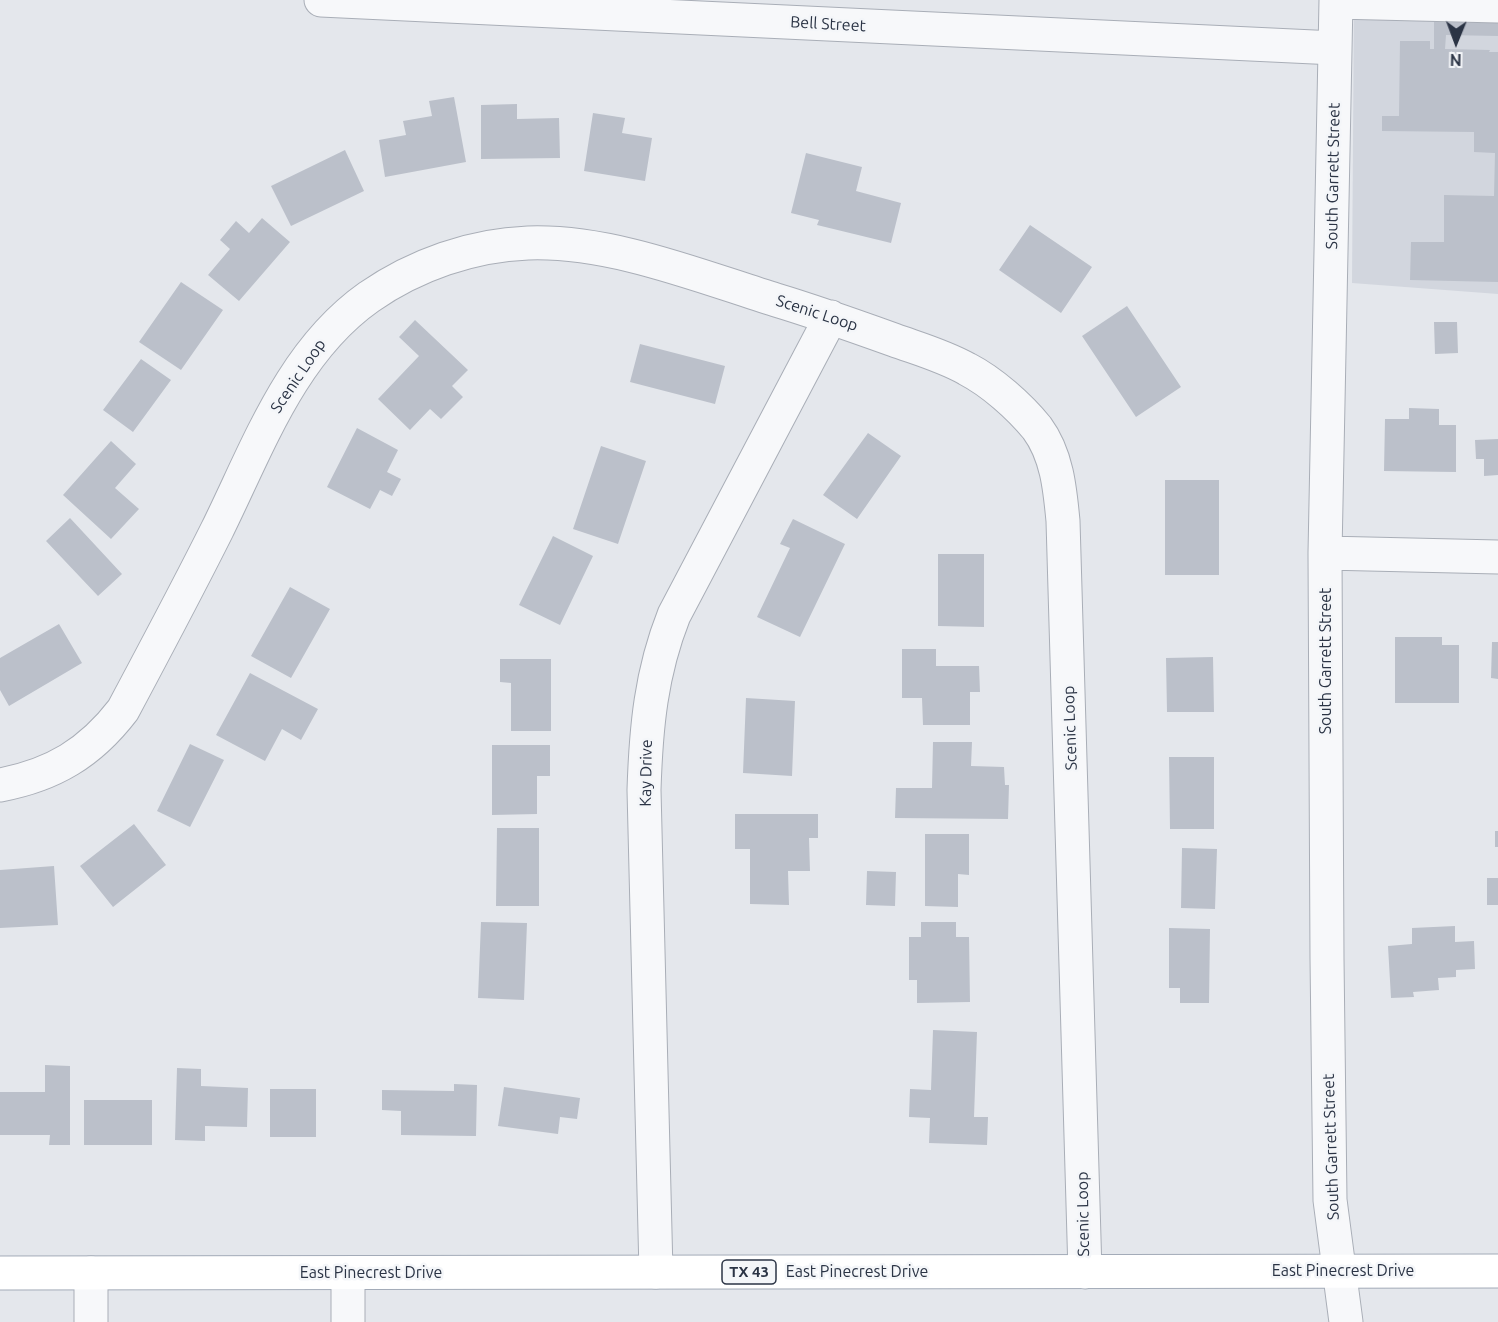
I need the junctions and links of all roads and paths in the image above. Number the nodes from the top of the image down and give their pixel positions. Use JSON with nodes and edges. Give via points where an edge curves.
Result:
{"nodes":[{"id":1,"x":321,"y":0,"type":"edge"},
{"id":2,"x":1336,"y":1,"type":"edge"},
{"id":3,"x":1498,"y":6,"type":"edge"},
{"id":4,"x":1335,"y":48,"type":"junction"},
{"id":5,"x":831,"y":317,"type":"junction"},
{"id":6,"x":1325,"y":554,"type":"junction"},
{"id":7,"x":1498,"y":557,"type":"edge"},
{"id":8,"x":0,"y":785,"type":"edge"},
{"id":9,"x":1339,"y":1271,"type":"junction"},
{"id":10,"x":1498,"y":1271,"type":"edge"},
{"id":11,"x":656,"y":1272,"type":"junction"},
{"id":12,"x":1085,"y":1272,"type":"junction"},
{"id":13,"x":0,"y":1273,"type":"edge"},
{"id":14,"x":91,"y":1273,"type":"junction"},
{"id":15,"x":348,"y":1273,"type":"junction"},
{"id":16,"x":91,"y":1322,"type":"edge"},
{"id":17,"x":348,"y":1322,"type":"edge"},
{"id":18,"x":1346,"y":1322,"type":"edge"}],
"edges":[{"from":1,"to":4,"type":"street","name":"Bell Street"},
{"from":2,"to":3,"type":"street"},
{"from":2,"to":4,"type":"street","name":"South Garrett Street"},
{"from":4,"to":6,"type":"street","name":"South Garrett Street"},
{"from":5,"to":8,"type":"street","name":"Scenic Loop","via":[[650,261],[563,244],[530,243],[475,250],[392,281],[348,312],[298,371],[129,699],[112,724],[86,749],[54,769]]},
{"from":5,"to":11,"type":"street","name":"Kay Drive","via":[[674,615],[655,674],[644,790]]},
{"from":5,"to":12,"type":"street","name":"Scenic Loop","via":[[971,370],[1036,427],[1055,464],[1064,533]]},
{"from":6,"to":7,"type":"street"},
{"from":6,"to":9,"type":"street","name":"South Garrett Street","via":[[1330,1200]]},
{"from":9,"to":10,"type":"main road","name":"East Pinecrest Drive","number":"TX 43"},
{"from":9,"to":12,"type":"main road","name":"East Pinecrest Drive","number":"TX 43"},
{"from":9,"to":18,"type":"street","name":"South Garrett Street"},
{"from":11,"to":12,"type":"main road","name":"East Pinecrest Drive","number":"TX 43"},
{"from":11,"to":15,"type":"main road","name":"East Pinecrest Drive","number":"TX 43"},
{"from":13,"to":14,"type":"main road","name":"East Pinecrest Drive","number":"TX 43"},
{"from":14,"to":15,"type":"main road","name":"East Pinecrest Drive","number":"TX 43"},
{"from":14,"to":16,"type":"street"},
{"from":15,"to":17,"type":"street"}]}
